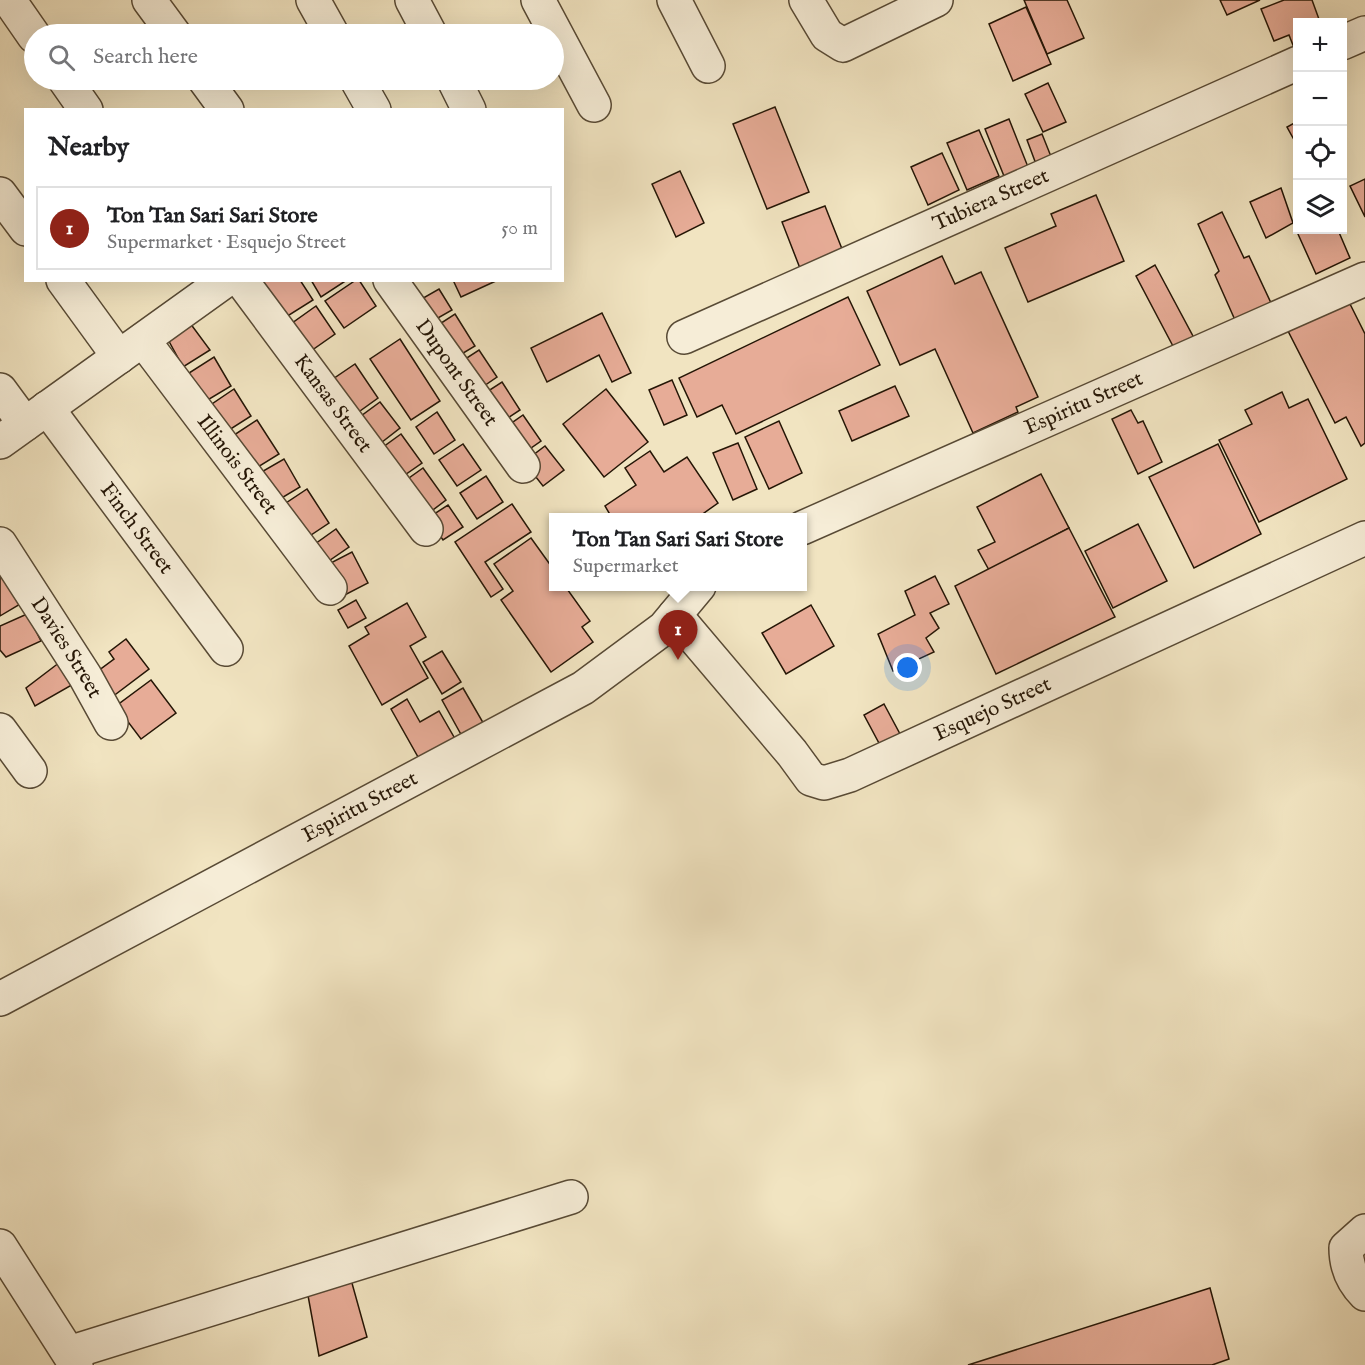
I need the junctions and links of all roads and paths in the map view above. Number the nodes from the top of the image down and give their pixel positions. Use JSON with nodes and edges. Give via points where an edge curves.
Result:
{"nodes":[{"id":1,"x":9,"y":0,"type":"edge"},
{"id":2,"x":149,"y":0,"type":"edge"},
{"id":3,"x":313,"y":0,"type":"edge"},
{"id":4,"x":412,"y":0,"type":"edge"},
{"id":5,"x":538,"y":0,"type":"edge"},
{"id":6,"x":674,"y":0,"type":"edge"},
{"id":7,"x":926,"y":2,"type":"edge"},
{"id":8,"x":810,"y":7,"type":"edge"},
{"id":9,"x":26,"y":24,"type":"edge"},
{"id":10,"x":167,"y":24,"type":"edge"},
{"id":11,"x":326,"y":24,"type":"edge"},
{"id":12,"x":425,"y":24,"type":"edge"},
{"id":13,"x":551,"y":24,"type":"edge"},
{"id":14,"x":1365,"y":33,"type":"edge"},
{"id":15,"x":1347,"y":42,"type":"edge"},
{"id":16,"x":564,"y":49,"type":"edge"},
{"id":17,"x":1293,"y":65,"type":"edge"},
{"id":18,"x":708,"y":66,"type":"dead end"},
{"id":19,"x":72,"y":90,"type":"edge"},
{"id":20,"x":212,"y":90,"type":"edge"},
{"id":21,"x":363,"y":90,"type":"edge"},
{"id":22,"x":459,"y":90,"type":"edge"},
{"id":23,"x":594,"y":105,"type":"dead end"},
{"id":24,"x":85,"y":108,"type":"edge"},
{"id":25,"x":225,"y":108,"type":"edge"},
{"id":26,"x":373,"y":108,"type":"edge"},
{"id":27,"x":468,"y":108,"type":"edge"},
{"id":28,"x":0,"y":194,"type":"edge"},
{"id":29,"x":24,"y":226,"type":"edge"},
{"id":30,"x":1365,"y":279,"type":"edge"},
{"id":31,"x":65,"y":282,"type":"edge"},
{"id":32,"x":391,"y":282,"type":"edge"},
{"id":33,"x":222,"y":283,"type":"edge"},
{"id":34,"x":684,"y":337,"type":"dead end"},
{"id":35,"x":131,"y":348,"type":"junction"},
{"id":36,"x":0,"y":390,"type":"edge"},
{"id":37,"x":24,"y":425,"type":"edge"},
{"id":38,"x":523,"y":466,"type":"dead end"},
{"id":39,"x":807,"y":526,"type":"edge"},
{"id":40,"x":426,"y":529,"type":"dead end"},
{"id":41,"x":1365,"y":538,"type":"edge"},
{"id":42,"x":0,"y":544,"type":"edge"},
{"id":43,"x":330,"y":588,"type":"dead end"},
{"id":44,"x":695,"y":591,"type":"edge"},
{"id":45,"x":675,"y":615,"type":"junction"},
{"id":46,"x":226,"y":649,"type":"dead end"},
{"id":47,"x":111,"y":723,"type":"dead end"},
{"id":48,"x":0,"y":730,"type":"edge"},
{"id":49,"x":30,"y":771,"type":"dead end"},
{"id":50,"x":0,"y":999,"type":"edge"},
{"id":51,"x":571,"y":1197,"type":"dead end"},
{"id":52,"x":1365,"y":1231,"type":"edge"},
{"id":53,"x":0,"y":1246,"type":"edge"},
{"id":54,"x":1365,"y":1294,"type":"edge"},
{"id":55,"x":72,"y":1359,"type":"edge"}],
"edges":[{"from":1,"to":9,"type":"street"},
{"from":2,"to":10,"type":"street"},
{"from":3,"to":11,"type":"street"},
{"from":4,"to":12,"type":"street"},
{"from":5,"to":13,"type":"street"},
{"from":6,"to":18,"type":"street"},
{"from":7,"to":8,"type":"street","via":[[843,45],[827,35]]},
{"from":14,"to":15,"type":"street"},
{"from":16,"to":23,"type":"street"},
{"from":17,"to":34,"type":"street","name":"Tubiera Street"},
{"from":19,"to":24,"type":"street"},
{"from":20,"to":25,"type":"street"},
{"from":21,"to":26,"type":"street"},
{"from":22,"to":27,"type":"street"},
{"from":28,"to":29,"type":"street"},
{"from":30,"to":39,"type":"street","name":"Espiritu Street"},
{"from":31,"to":35,"type":"street","name":"Illinois Street"},
{"from":32,"to":38,"type":"street","name":"Dupont Street"},
{"from":33,"to":35,"type":"street"},
{"from":33,"to":40,"type":"street","name":"Kansas Street"},
{"from":35,"to":37,"type":"street"},
{"from":35,"to":43,"type":"street","name":"Illinois Street"},
{"from":36,"to":37,"type":"street","name":"Finch Street"},
{"from":37,"to":46,"type":"street","name":"Finch Street"},
{"from":41,"to":45,"type":"street","name":"Esquejo Street","via":[[850,775],[824,783],[811,779]]},
{"from":42,"to":47,"type":"street","name":"Davies Street"},
{"from":44,"to":45,"type":"street","name":"Espiritu Street"},
{"from":45,"to":50,"type":"street","name":"Espiritu Street","via":[[664,628],[583,688]]},
{"from":48,"to":49,"type":"street"},
{"from":51,"to":55,"type":"street"},
{"from":52,"to":54,"type":"street","via":[[1346,1248],[1346,1264]]},
{"from":53,"to":55,"type":"street"}]}
